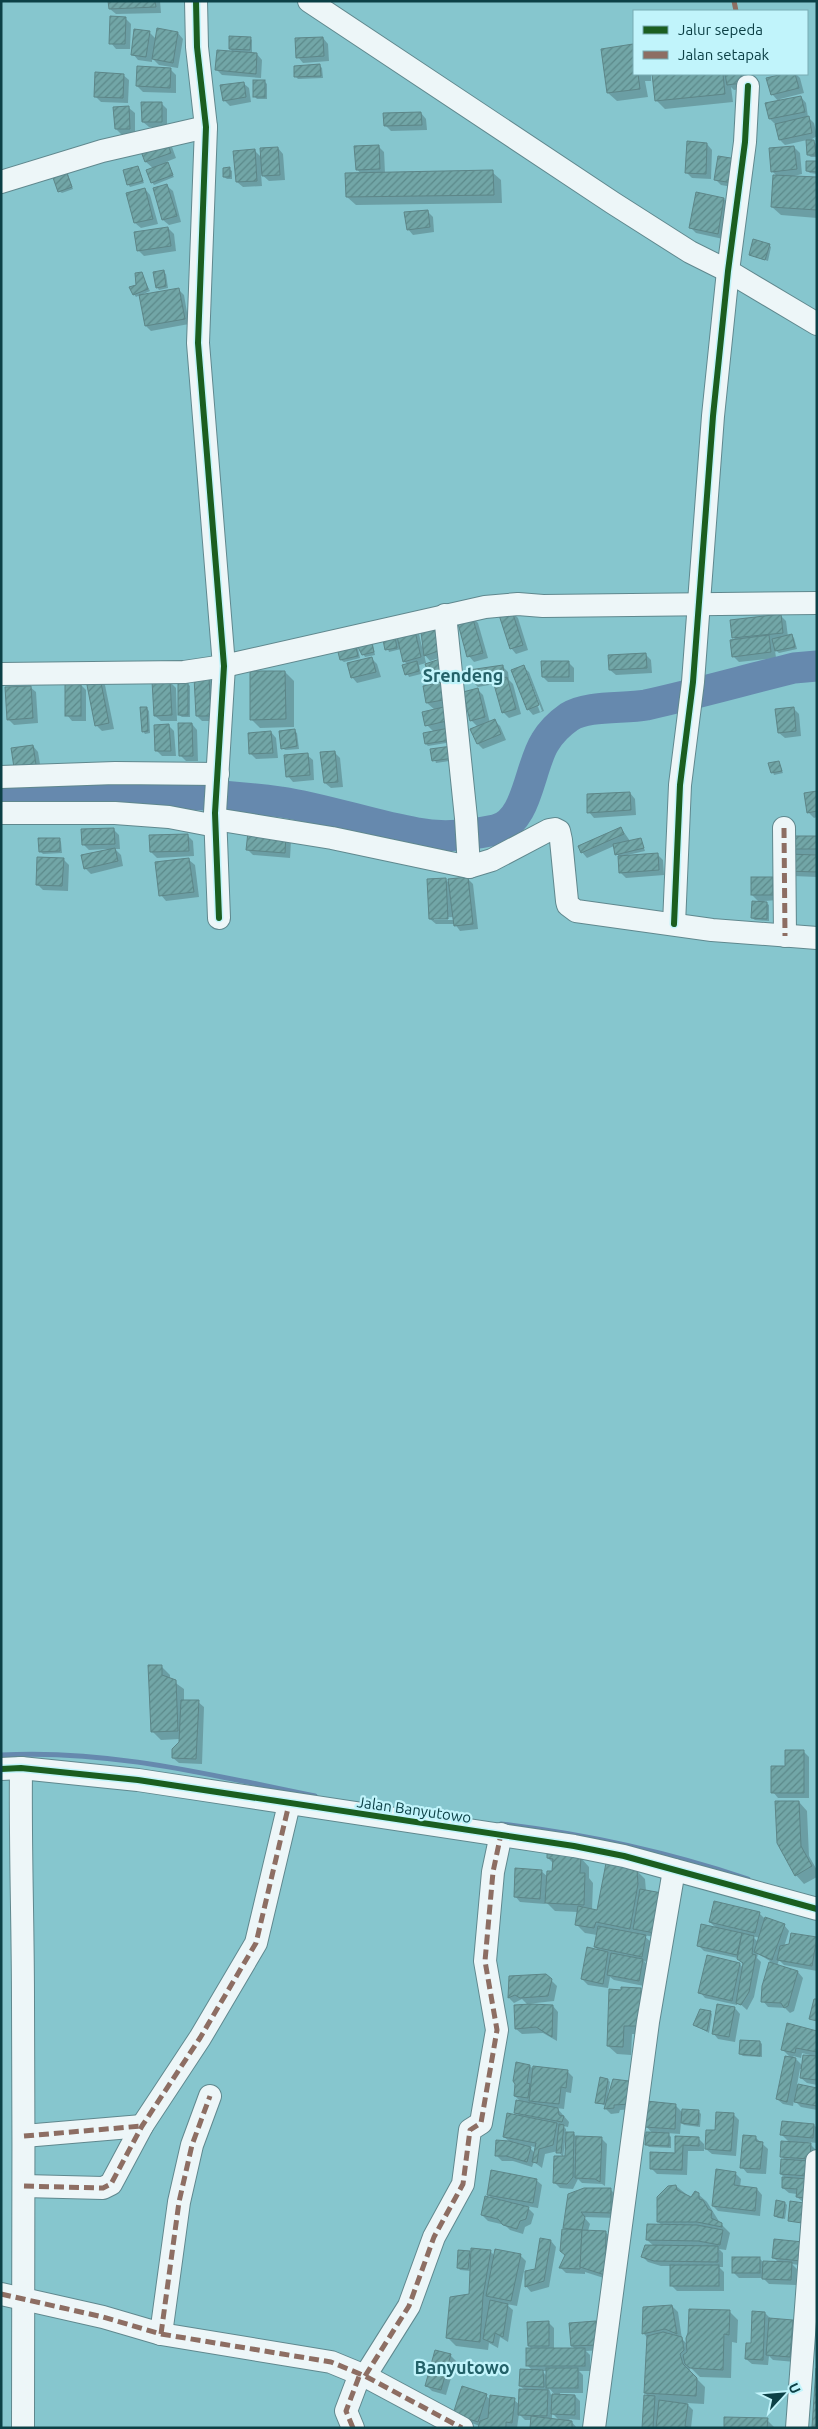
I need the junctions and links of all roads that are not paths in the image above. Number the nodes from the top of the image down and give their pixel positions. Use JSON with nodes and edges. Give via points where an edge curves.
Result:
{"nodes":[{"id":1,"x":196,"y":1,"type":"edge"},
{"id":2,"x":309,"y":1,"type":"edge"},
{"id":3,"x":748,"y":86,"type":"dead end"},
{"id":4,"x":206,"y":127,"type":"junction"},
{"id":5,"x":1,"y":182,"type":"edge"},
{"id":6,"x":728,"y":271,"type":"junction"},
{"id":7,"x":817,"y":324,"type":"edge"},
{"id":8,"x":817,"y":603,"type":"edge"},
{"id":9,"x":698,"y":604,"type":"junction"},
{"id":10,"x":445,"y":616,"type":"junction"},
{"id":11,"x":224,"y":666,"type":"junction"},
{"id":12,"x":1,"y":674,"type":"edge"},
{"id":13,"x":1,"y":777,"type":"edge"},
{"id":14,"x":218,"y":780,"type":"junction"},
{"id":15,"x":1,"y":813,"type":"edge"},
{"id":16,"x":215,"y":819,"type":"junction"},
{"id":17,"x":784,"y":828,"type":"dead end"},
{"id":18,"x":469,"y":861,"type":"junction"},
{"id":19,"x":219,"y":918,"type":"dead end"},
{"id":20,"x":674,"y":924,"type":"junction"},
{"id":21,"x":785,"y":936,"type":"junction"},
{"id":22,"x":817,"y":938,"type":"edge"},
{"id":23,"x":11,"y":1768,"type":"edge"},
{"id":24,"x":289,"y":1804,"type":"junction"},
{"id":25,"x":501,"y":1834,"type":"junction"},
{"id":26,"x":674,"y":1870,"type":"junction"},
{"id":27,"x":817,"y":1909,"type":"edge"},
{"id":28,"x":210,"y":2096,"type":"dead end"},
{"id":29,"x":142,"y":2126,"type":"junction"},
{"id":30,"x":24,"y":2136,"type":"junction"},
{"id":31,"x":817,"y":2161,"type":"edge"},
{"id":32,"x":24,"y":2186,"type":"junction"},
{"id":33,"x":17,"y":2300,"type":"edge"},
{"id":34,"x":161,"y":2334,"type":"junction"},
{"id":35,"x":360,"y":2378,"type":"junction"},
{"id":36,"x":23,"y":2428,"type":"edge"},
{"id":37,"x":353,"y":2428,"type":"edge"},
{"id":38,"x":462,"y":2428,"type":"edge"},
{"id":39,"x":594,"y":2428,"type":"edge"},
{"id":40,"x":797,"y":2428,"type":"edge"}],
"edges":[{"from":1,"to":4,"type":"street","via":[[197,47]]},
{"from":2,"to":6,"type":"street","via":[[605,198],[690,252]]},
{"from":3,"to":6,"type":"street","via":[[745,142]]},
{"from":4,"to":5,"type":"street","via":[[102,151]]},
{"from":4,"to":11,"type":"street","via":[[198,343]]},
{"from":6,"to":7,"type":"street"},
{"from":6,"to":9,"type":"street"},
{"from":8,"to":9,"type":"street"},
{"from":9,"to":10,"type":"street","via":[[518,604]]},
{"from":9,"to":20,"type":"street","via":[[680,785]]},
{"from":10,"to":11,"type":"street"},
{"from":10,"to":18,"type":"street"},
{"from":11,"to":12,"type":"street","via":[[184,672]]},
{"from":11,"to":14,"type":"street"},
{"from":13,"to":14,"type":"street","via":[[115,773]]},
{"from":14,"to":16,"type":"street"},
{"from":15,"to":16,"type":"street"},
{"from":16,"to":18,"type":"street"},
{"from":16,"to":19,"type":"street"},
{"from":17,"to":21,"type":"street"},
{"from":18,"to":20,"type":"street","via":[[492,860],[555,829],[559,831],[561,840],[567,901],[571,908]]},
{"from":20,"to":21,"type":"street"},
{"from":21,"to":22,"type":"street"},
{"from":23,"to":24,"type":"street","name":"Jalan Banyutowo","via":[[146,1781]]},
{"from":23,"to":30,"type":"street","via":[[20,1854]]},
{"from":24,"to":25,"type":"street","name":"Jalan Banyutowo"},
{"from":24,"to":29,"type":"street","via":[[256,1943],[200,2038]]},
{"from":25,"to":26,"type":"street","name":"Jalan Banyutowo","via":[[616,1854]]},
{"from":25,"to":35,"type":"street","via":[[492,1872],[485,1961],[497,2030],[482,2123],[470,2130],[463,2184],[434,2238],[409,2306]]},
{"from":26,"to":27,"type":"street","name":"Jalan Banyutowo"},
{"from":26,"to":39,"type":"street","via":[[648,2022]]},
{"from":28,"to":34,"type":"street","via":[[192,2145],[179,2202]]},
{"from":29,"to":30,"type":"street"},
{"from":29,"to":32,"type":"street","via":[[107,2187]]},
{"from":30,"to":32,"type":"street"},
{"from":31,"to":40,"type":"street"},
{"from":32,"to":33,"type":"street"},
{"from":33,"to":34,"type":"street","via":[[103,2316]]},
{"from":33,"to":36,"type":"street"},
{"from":34,"to":35,"type":"street","via":[[330,2362]]},
{"from":35,"to":37,"type":"street","via":[[346,2411]]},
{"from":35,"to":38,"type":"street"}]}
